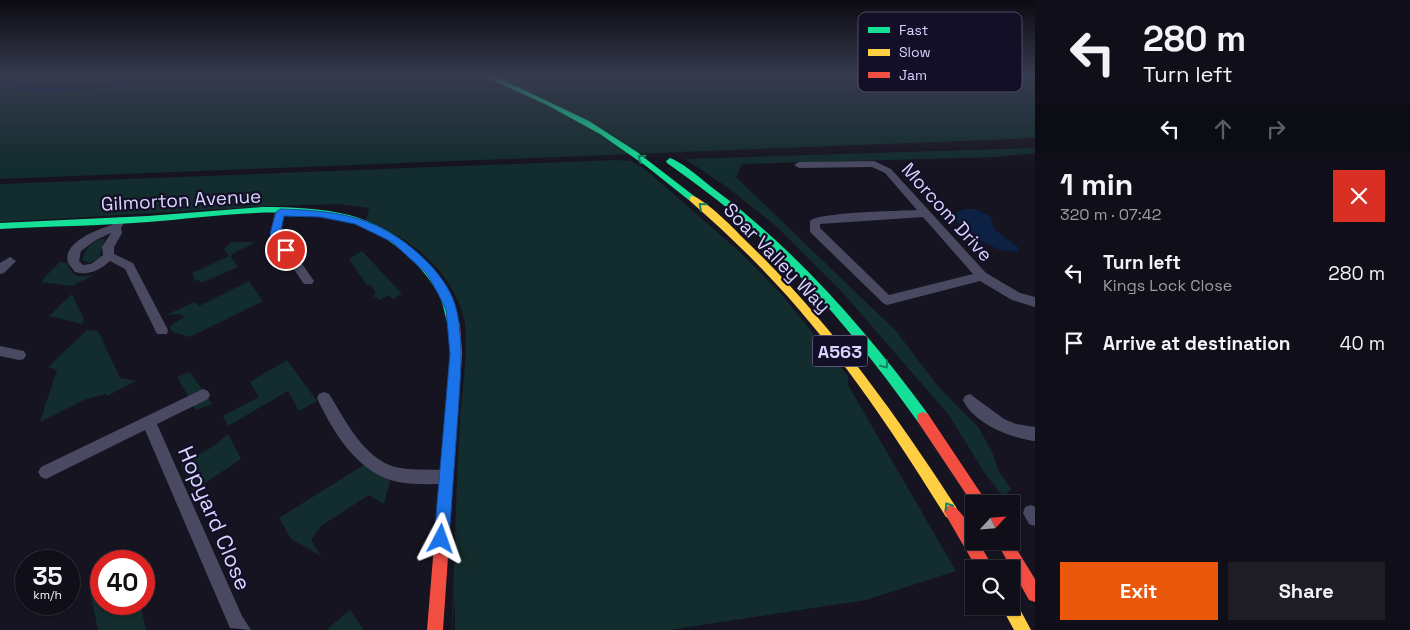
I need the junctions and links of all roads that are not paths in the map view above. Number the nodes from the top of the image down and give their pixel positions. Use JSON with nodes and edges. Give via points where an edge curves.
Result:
{"nodes":[{"id":1,"x":554,"y":105,"type":"edge"},
{"id":2,"x":575,"y":105,"type":"edge"},
{"id":3,"x":608,"y":122,"type":"dead end"},
{"id":4,"x":664,"y":157,"type":"dead end"},
{"id":5,"x":799,"y":165,"type":"dead end"},
{"id":6,"x":280,"y":212,"type":"junction"},
{"id":7,"x":925,"y":213,"type":"junction"},
{"id":8,"x":118,"y":224,"type":"junction"},
{"id":9,"x":0,"y":226,"type":"edge"},
{"id":10,"x":110,"y":256,"type":"junction"},
{"id":11,"x":10,"y":261,"type":"dead end"},
{"id":12,"x":0,"y":270,"type":"edge"},
{"id":13,"x":982,"y":276,"type":"junction"},
{"id":14,"x":308,"y":281,"type":"dead end"},
{"id":15,"x":1035,"y":302,"type":"edge"},
{"id":16,"x":162,"y":330,"type":"dead end"},
{"id":17,"x":0,"y":351,"type":"edge"},
{"id":18,"x":19,"y":355,"type":"dead end"},
{"id":19,"x":203,"y":395,"type":"dead end"},
{"id":20,"x":324,"y":398,"type":"dead end"},
{"id":21,"x":970,"y":400,"type":"dead end"},
{"id":22,"x":149,"y":422,"type":"junction"},
{"id":23,"x":1035,"y":434,"type":"edge"},
{"id":24,"x":46,"y":472,"type":"dead end"},
{"id":25,"x":446,"y":477,"type":"junction"},
{"id":26,"x":975,"y":495,"type":"edge"},
{"id":27,"x":1008,"y":550,"type":"edge"},
{"id":28,"x":981,"y":560,"type":"edge"},
{"id":29,"x":1035,"y":594,"type":"edge"},
{"id":30,"x":1014,"y":615,"type":"edge"},
{"id":31,"x":242,"y":630,"type":"edge"},
{"id":32,"x":435,"y":630,"type":"edge"},
{"id":33,"x":1023,"y":630,"type":"edge"}],
"edges":[{"from":28,"to":1,"type":"main road","name":"Soar Valley Way","number":"A563","one_way":true,"via":[[922,464],[846,359],[742,242],[659,170],[581,119]]},
{"from":2,"to":3,"type":"main road"},
{"from":4,"to":26,"type":"main road","name":"Soar Valley Way","number":"A563","one_way":true,"via":[[729,205],[788,256],[831,300],[916,406]]},
{"from":5,"to":7,"type":"street","name":"Morcom Drive","via":[[874,164],[888,171]]},
{"from":6,"to":8,"type":"main road","name":"Gilmorton Avenue","via":[[226,213]]},
{"from":6,"to":14,"type":"street","via":[[275,234]]},
{"from":6,"to":25,"type":"main road","name":"Gilmorton Avenue","via":[[320,214],[371,226],[396,240],[438,282],[452,310],[456,354]]},
{"from":7,"to":13,"type":"street","name":"Morcom Drive"},
{"from":7,"to":13,"type":"street","via":[[837,218],[815,222],[814,229],[888,300]]},
{"from":8,"to":9,"type":"main road","name":"Gilmorton Avenue"},
{"from":8,"to":10,"type":"street","via":[[118,233],[108,247]]},
{"from":8,"to":10,"type":"street","via":[[84,242],[73,255],[78,269],[87,270]]},
{"from":10,"to":16,"type":"street","via":[[129,266]]},
{"from":11,"to":12,"type":"street"},
{"from":13,"to":15,"type":"street","name":"Morcom Drive","via":[[1016,297]]},
{"from":17,"to":18,"type":"street"},
{"from":19,"to":22,"type":"street"},
{"from":20,"to":25,"type":"street","via":[[360,453],[370,461],[392,473]]},
{"from":21,"to":23,"type":"street","via":[[1001,426]]},
{"from":22,"to":24,"type":"street"},
{"from":22,"to":31,"type":"street","name":"Hopyard Close"},
{"from":25,"to":32,"type":"main road","name":"Gilmorton Avenue"},
{"from":27,"to":29,"type":"main road"},
{"from":30,"to":33,"type":"main road"}]}
